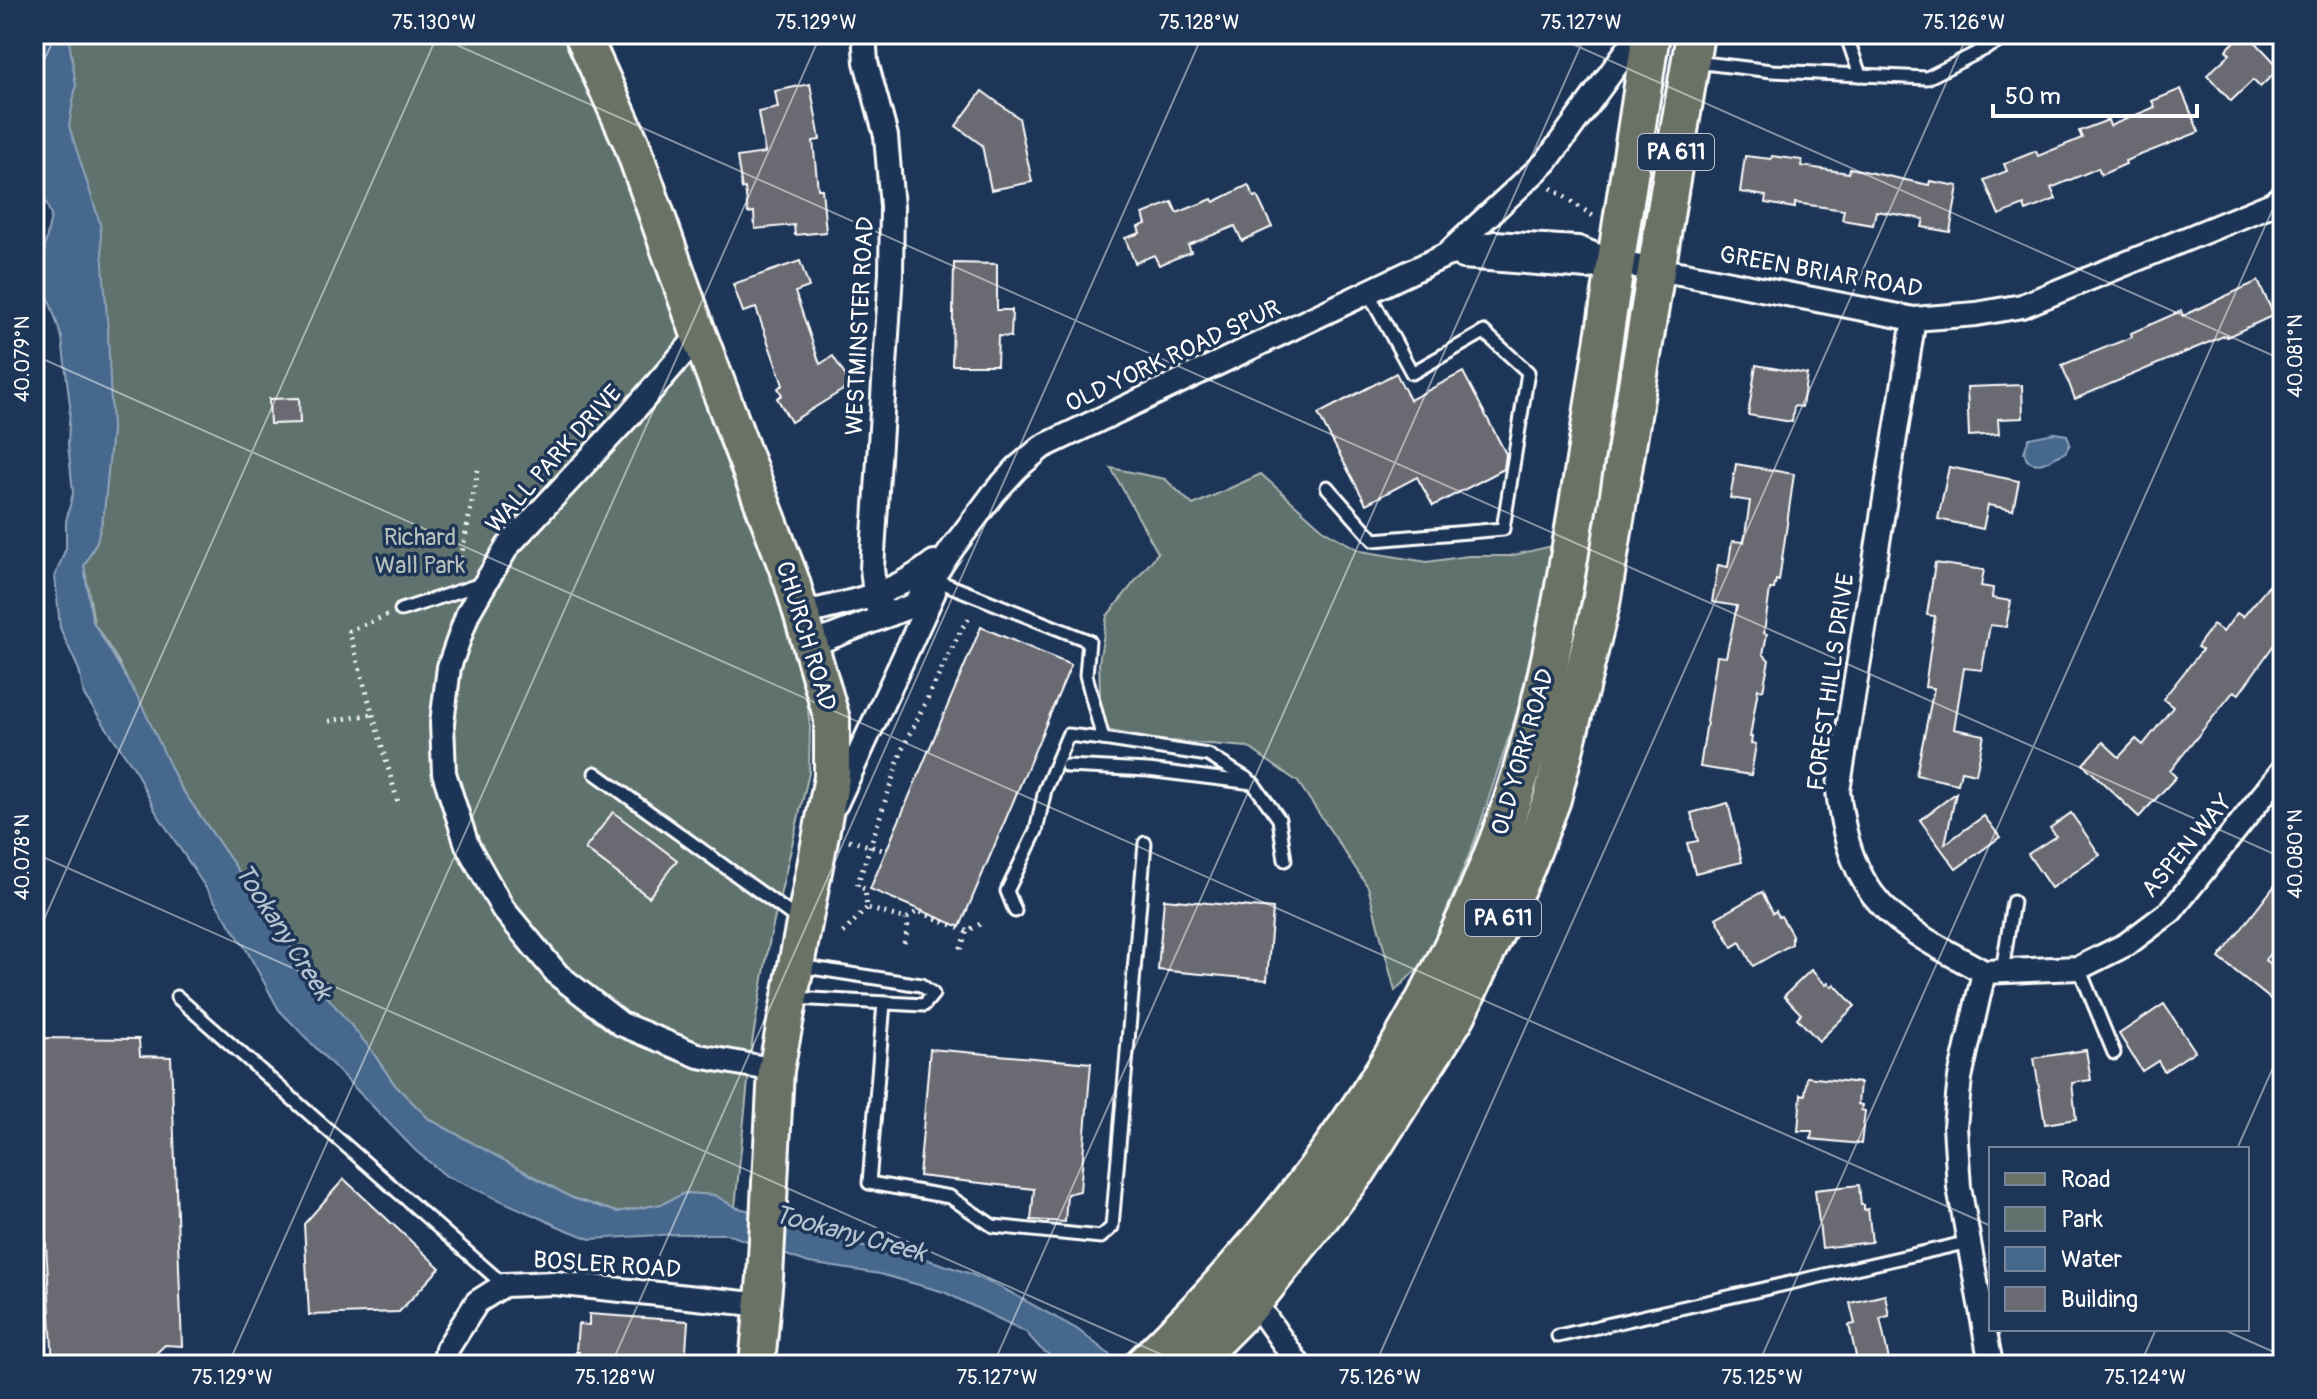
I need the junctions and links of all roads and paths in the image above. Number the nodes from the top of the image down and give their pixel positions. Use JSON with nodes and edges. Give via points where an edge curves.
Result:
{"nodes":[{"id":1,"x":582,"y":34,"type":"edge"},
{"id":2,"x":864,"y":34,"type":"edge"},
{"id":3,"x":1639,"y":34,"type":"edge"},
{"id":4,"x":1651,"y":34,"type":"edge"},
{"id":5,"x":1846,"y":34,"type":"edge"},
{"id":6,"x":2014,"y":34,"type":"edge"},
{"id":7,"x":1693,"y":48,"type":"edge"},
{"id":8,"x":1860,"y":75,"type":"junction"},
{"id":9,"x":1546,"y":184,"type":"dead end"},
{"id":10,"x":2283,"y":196,"type":"edge"},
{"id":11,"x":1600,"y":221,"type":"dead end"},
{"id":12,"x":1446,"y":255,"type":"junction"},
{"id":13,"x":1616,"y":263,"type":"junction"},
{"id":14,"x":1655,"y":269,"type":"junction"},
{"id":15,"x":1368,"y":292,"type":"junction"},
{"id":16,"x":1914,"y":319,"type":"junction"},
{"id":17,"x":699,"y":335,"type":"junction"},
{"id":18,"x":479,"y":465,"type":"dead end"},
{"id":19,"x":1327,"y":487,"type":"dead end"},
{"id":20,"x":954,"y":546,"type":"junction"},
{"id":21,"x":938,"y":581,"type":"junction"},
{"id":22,"x":486,"y":582,"type":"junction"},
{"id":23,"x":453,"y":594,"type":"junction"},
{"id":24,"x":875,"y":596,"type":"junction"},
{"id":25,"x":977,"y":606,"type":"dead end"},
{"id":26,"x":401,"y":610,"type":"joint"},
{"id":27,"x":891,"y":614,"type":"junction"},
{"id":28,"x":806,"y":630,"type":"junction"},
{"id":29,"x":373,"y":714,"type":"junction"},
{"id":30,"x":329,"y":721,"type":"dead end"},
{"id":31,"x":1103,"y":739,"type":"junction"},
{"id":32,"x":1067,"y":766,"type":"dead end"},
{"id":33,"x":2283,"y":770,"type":"edge"},
{"id":34,"x":595,"y":773,"type":"dead end"},
{"id":35,"x":1253,"y":783,"type":"junction"},
{"id":36,"x":399,"y":806,"type":"dead end"},
{"id":37,"x":835,"y":839,"type":"junction"},
{"id":38,"x":1145,"y":843,"type":"dead end"},
{"id":39,"x":886,"y":851,"type":"dead end"},
{"id":40,"x":1285,"y":860,"type":"dead end"},
{"id":41,"x":848,"y":884,"type":"dead end"},
{"id":42,"x":857,"y":886,"type":"junction"},
{"id":43,"x":2013,"y":902,"type":"dead end"},
{"id":44,"x":867,"y":908,"type":"junction"},
{"id":45,"x":1015,"y":911,"type":"dead end"},
{"id":46,"x":906,"y":919,"type":"junction"},
{"id":47,"x":984,"y":922,"type":"dead end"},
{"id":48,"x":803,"y":924,"type":"junction"},
{"id":49,"x":967,"y":931,"type":"junction"},
{"id":50,"x":843,"y":933,"type":"dead end"},
{"id":51,"x":904,"y":943,"type":"dead end"},
{"id":52,"x":960,"y":949,"type":"dead end"},
{"id":53,"x":2079,"y":968,"type":"junction"},
{"id":54,"x":1993,"y":971,"type":"junction"},
{"id":55,"x":793,"y":982,"type":"junction"},
{"id":56,"x":177,"y":997,"type":"dead end"},
{"id":57,"x":884,"y":1003,"type":"junction"},
{"id":58,"x":2114,"y":1053,"type":"dead end"},
{"id":59,"x":776,"y":1070,"type":"junction"},
{"id":60,"x":1969,"y":1242,"type":"junction"},
{"id":61,"x":504,"y":1285,"type":"junction"},
{"id":62,"x":764,"y":1291,"type":"junction"},
{"id":63,"x":1254,"y":1301,"type":"junction"},
{"id":64,"x":1558,"y":1336,"type":"dead end"},
{"id":65,"x":444,"y":1365,"type":"edge"},
{"id":66,"x":757,"y":1365,"type":"edge"},
{"id":67,"x":1143,"y":1365,"type":"edge"},
{"id":68,"x":1190,"y":1365,"type":"edge"},
{"id":69,"x":1299,"y":1365,"type":"edge"},
{"id":70,"x":1991,"y":1365,"type":"edge"}],
"edges":[{"from":1,"to":17,"type":"main road","name":"CHURCH ROAD","via":[[631,142]]},
{"from":2,"to":24,"type":"street","name":"WESTMINSTER ROAD","via":[[886,136],[892,207],[872,568]]},
{"from":3,"to":12,"type":"street","via":[[1546,162]]},
{"from":4,"to":13,"type":"highway","name":"OLD YORK ROAD","number":"PA 611"},
{"from":5,"to":8,"type":"lane"},
{"from":6,"to":8,"type":"lane","via":[[1927,78]]},
{"from":7,"to":8,"type":"lane","via":[[1772,71]]},
{"from":7,"to":14,"type":"highway","name":"OLD YORK ROAD","number":"PA 611"},
{"from":9,"to":11,"type":"path"},
{"from":10,"to":16,"type":"street","name":"GREEN BRIAR ROAD","via":[[2022,306]]},
{"from":12,"to":13,"type":"street","via":[[1587,267]]},
{"from":12,"to":15,"type":"street","name":"OLD YORK ROAD SPUR"},
{"from":13,"to":14,"type":"street","name":"GREEN BRIAR ROAD"},
{"from":13,"to":67,"type":"highway","name":"OLD YORK ROAD","number":"PA 611","via":[[1575,521],[1533,734],[1473,902],[1423,1004],[1356,1117],[1284,1214]]},
{"from":14,"to":16,"type":"street","name":"GREEN BRIAR ROAD"},
{"from":14,"to":63,"type":"highway","name":"OLD YORK ROAD","number":"PA 611","via":[[1601,604],[1552,799],[1457,1015],[1358,1170]]},
{"from":15,"to":19,"type":"lane","via":[[1412,373],[1484,332],[1528,372],[1503,529],[1374,540]]},
{"from":15,"to":20,"type":"street","name":"OLD YORK ROAD SPUR","via":[[1042,447],[994,493]]},
{"from":16,"to":54,"type":"street","name":"FOREST HILLS DRIVE","via":[[1838,791],[1857,873],[1882,906],[1916,936]]},
{"from":17,"to":22,"type":"street","name":"WALL PARK DRIVE","via":[[508,546]]},
{"from":17,"to":28,"type":"main road","name":"CHURCH ROAD"},
{"from":18,"to":23,"type":"path"},
{"from":20,"to":21,"type":"street","name":"OLD YORK ROAD SPUR"},
{"from":20,"to":24,"type":"street","name":"OLD YORK ROAD SPUR","via":[[912,580]]},
{"from":20,"to":27,"type":"street","name":"OLD YORK ROAD SPUR","via":[[914,605]]},
{"from":21,"to":31,"type":"lane","via":[[1089,641],[1086,675]]},
{"from":21,"to":37,"type":"street","name":"OLD YORK ROAD SPUR"},
{"from":22,"to":23,"type":"lane"},
{"from":22,"to":59,"type":"street","name":"WALL PARK DRIVE","via":[[468,613],[449,667],[442,723],[444,773],[467,845],[503,909],[558,975],[621,1024],[699,1056]]},
{"from":23,"to":26,"type":"lane"},
{"from":24,"to":27,"type":"street","via":[[876,604]]},
{"from":24,"to":28,"type":"street","name":"OLD YORK ROAD SPUR"},
{"from":25,"to":42,"type":"path","via":[[902,750]]},
{"from":26,"to":29,"type":"path","via":[[349,631]]},
{"from":27,"to":28,"type":"street","name":"OLD YORK ROAD SPUR"},
{"from":28,"to":37,"type":"main road","name":"CHURCH ROAD","via":[[832,719]]},
{"from":29,"to":30,"type":"path"},
{"from":29,"to":36,"type":"path"},
{"from":31,"to":35,"type":"lane","via":[[1208,755]]},
{"from":31,"to":45,"type":"lane","via":[[1068,735],[1045,790],[1036,831],[1007,891]]},
{"from":32,"to":35,"type":"lane"},
{"from":33,"to":53,"type":"street","name":"ASPEN WAY","via":[[2171,911],[2127,944]]},
{"from":34,"to":48,"type":"lane"},
{"from":35,"to":40,"type":"lane","via":[[1279,819]]},
{"from":37,"to":39,"type":"path","bridge":true},
{"from":37,"to":48,"type":"main road","name":"CHURCH ROAD"},
{"from":38,"to":57,"type":"lane","via":[[1112,1227],[1101,1237],[993,1226],[950,1197],[869,1183]]},
{"from":41,"to":42,"type":"path"},
{"from":42,"to":44,"type":"path","via":[[865,889]]},
{"from":43,"to":54,"type":"lane"},
{"from":44,"to":46,"type":"path"},
{"from":44,"to":50,"type":"path"},
{"from":46,"to":49,"type":"path","via":[[918,911]]},
{"from":46,"to":51,"type":"path"},
{"from":47,"to":49,"type":"path"},
{"from":48,"to":55,"type":"main road","name":"CHURCH ROAD"},
{"from":49,"to":52,"type":"path"},
{"from":53,"to":54,"type":"street","name":"ASPEN WAY"},
{"from":53,"to":58,"type":"lane"},
{"from":54,"to":60,"type":"street","via":[[1960,1078],[1955,1126]]},
{"from":55,"to":57,"type":"lane"},
{"from":55,"to":57,"type":"lane","via":[[921,985],[933,994],[924,1005]]},
{"from":55,"to":59,"type":"main road","name":"CHURCH ROAD"},
{"from":56,"to":61,"type":"lane"},
{"from":59,"to":62,"type":"main road","name":"CHURCH ROAD"},
{"from":60,"to":64,"type":"lane"},
{"from":60,"to":70,"type":"street"},
{"from":61,"to":62,"type":"street","name":"BOSLER ROAD"},
{"from":61,"to":65,"type":"street","name":"BOSLER ROAD","via":[[477,1302],[447,1349]]},
{"from":62,"to":66,"type":"main road","name":"CHURCH ROAD"},
{"from":63,"to":68,"type":"highway","name":"OLD YORK ROAD","number":"PA 611"},
{"from":63,"to":69,"type":"street"}]}
